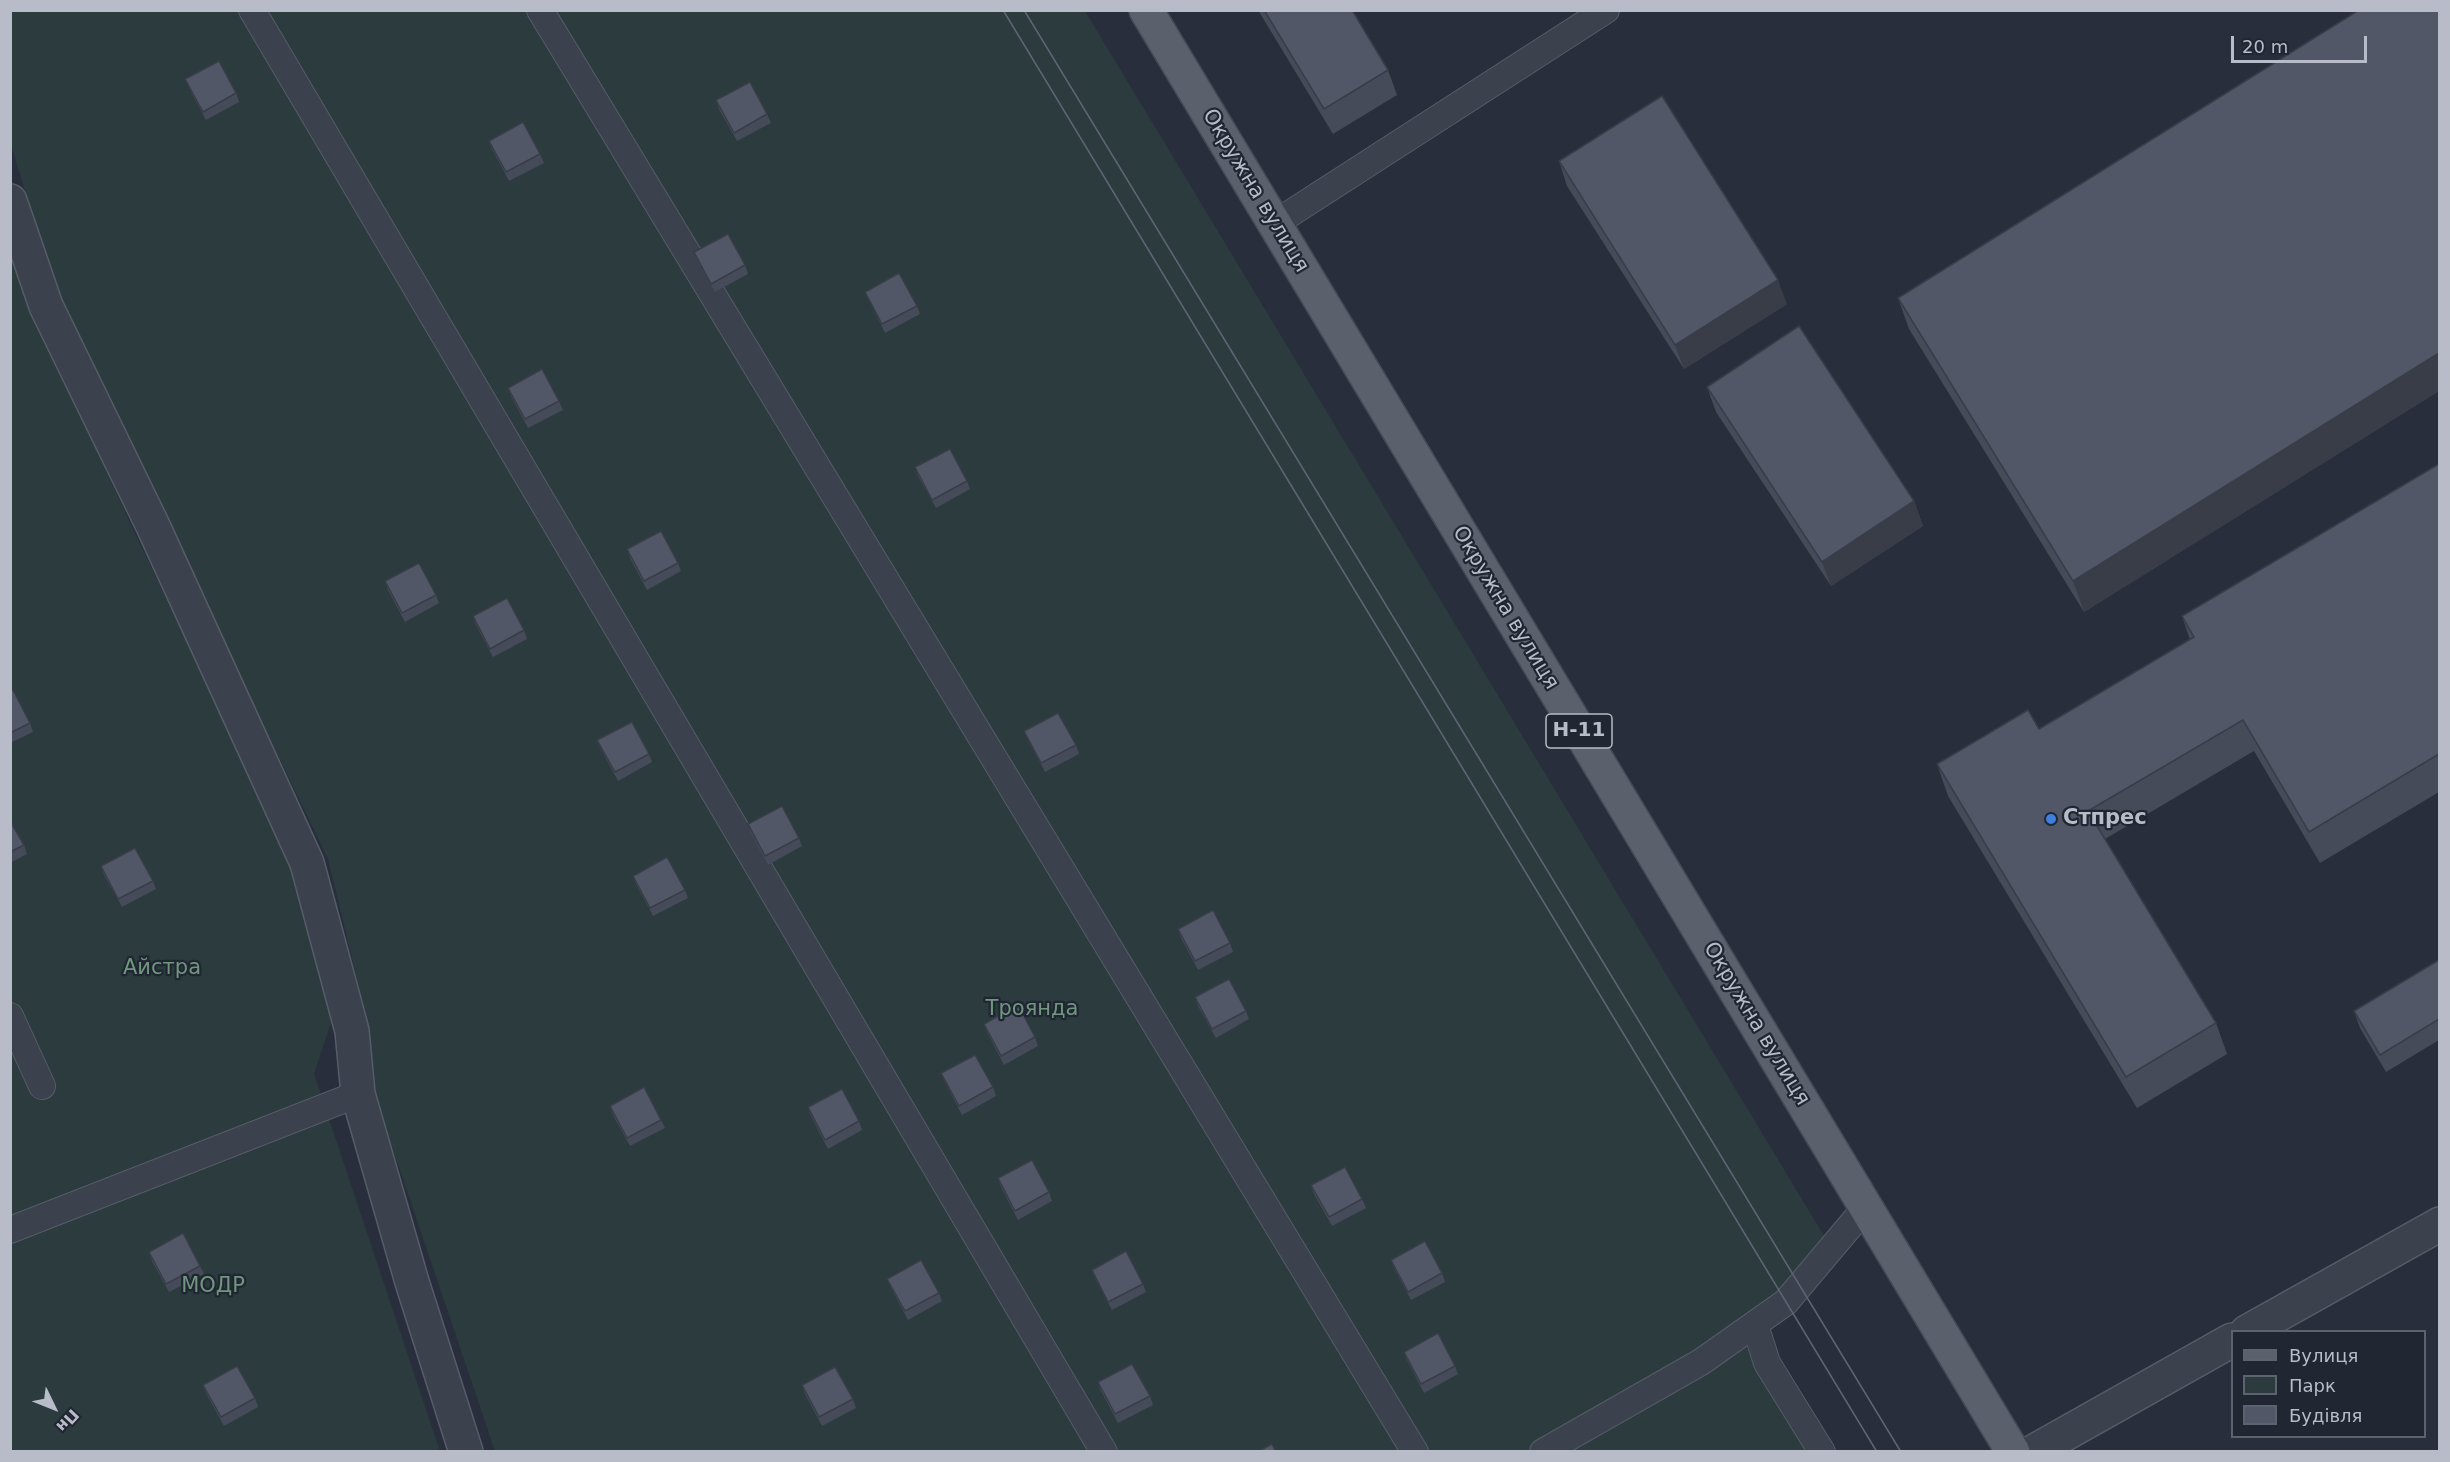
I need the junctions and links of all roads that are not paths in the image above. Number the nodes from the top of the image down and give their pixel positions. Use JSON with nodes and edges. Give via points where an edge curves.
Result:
{"nodes":[{"id":1,"x":252,"y":10,"type":"edge"},
{"id":2,"x":540,"y":10,"type":"edge"},
{"id":3,"x":1146,"y":10,"type":"edge"},
{"id":4,"x":1606,"y":10,"type":"edge"},
{"id":5,"x":10,"y":201,"type":"edge"},
{"id":6,"x":1274,"y":224,"type":"junction"},
{"id":7,"x":10,"y":1016,"type":"edge"},
{"id":8,"x":42,"y":1086,"type":"dead end"},
{"id":9,"x":358,"y":1094,"type":"junction"},
{"id":10,"x":1866,"y":1207,"type":"junction"},
{"id":11,"x":2439,"y":1224,"type":"edge"},
{"id":12,"x":10,"y":1230,"type":"edge"},
{"id":13,"x":1755,"y":1325,"type":"junction"},
{"id":14,"x":2251,"y":1330,"type":"edge"},
{"id":15,"x":2231,"y":1341,"type":"edge"},
{"id":16,"x":466,"y":1452,"type":"edge"},
{"id":17,"x":1104,"y":1452,"type":"edge"},
{"id":18,"x":1415,"y":1452,"type":"edge"},
{"id":19,"x":1543,"y":1452,"type":"edge"},
{"id":20,"x":1822,"y":1452,"type":"edge"},
{"id":21,"x":2013,"y":1452,"type":"edge"},
{"id":22,"x":2033,"y":1452,"type":"edge"}],
"edges":[{"from":1,"to":17,"type":"lane"},
{"from":2,"to":18,"type":"lane"},
{"from":3,"to":6,"type":"main road","name":"Окружна вулиця","number":"Н-11"},
{"from":4,"to":6,"type":"lane"},
{"from":5,"to":9,"type":"street","via":[[46,306],[153,526],[307,863],[352,1031]]},
{"from":6,"to":10,"type":"main road","name":"Окружна вулиця","number":"Н-11"},
{"from":7,"to":8,"type":"lane"},
{"from":9,"to":12,"type":"lane"},
{"from":9,"to":16,"type":"street"},
{"from":10,"to":13,"type":"lane","via":[[1786,1302]]},
{"from":10,"to":21,"type":"main road","name":"Окружна вулиця","number":"Н-11"},
{"from":11,"to":14,"type":"street"},
{"from":13,"to":19,"type":"lane","via":[[1701,1362]]},
{"from":13,"to":20,"type":"lane","via":[[1767,1363]]},
{"from":15,"to":22,"type":"street"}]}
